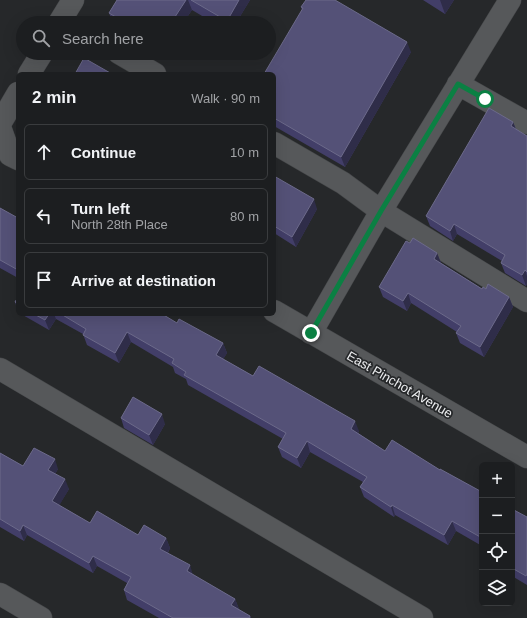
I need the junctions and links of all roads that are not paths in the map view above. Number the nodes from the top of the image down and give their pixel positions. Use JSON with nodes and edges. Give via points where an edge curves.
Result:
{"nodes":[{"id":1,"x":73,"y":0,"type":"edge"},
{"id":2,"x":510,"y":0,"type":"edge"},
{"id":3,"x":66,"y":16,"type":"edge"},
{"id":4,"x":38,"y":60,"type":"edge"},
{"id":5,"x":131,"y":60,"type":"edge"},
{"id":6,"x":30,"y":72,"type":"edge"},
{"id":7,"x":152,"y":72,"type":"edge"},
{"id":8,"x":458,"y":84,"type":"junction"},
{"id":9,"x":16,"y":96,"type":"edge"},
{"id":10,"x":527,"y":123,"type":"edge"},
{"id":11,"x":0,"y":124,"type":"edge"},
{"id":12,"x":0,"y":127,"type":"edge"},
{"id":13,"x":276,"y":144,"type":"edge"},
{"id":14,"x":16,"y":158,"type":"edge"},
{"id":15,"x":381,"y":211,"type":"junction"},
{"id":16,"x":527,"y":301,"type":"edge"},
{"id":17,"x":276,"y":312,"type":"edge"},
{"id":18,"x":311,"y":333,"type":"junction"},
{"id":19,"x":0,"y":369,"type":"edge"},
{"id":20,"x":527,"y":457,"type":"edge"},
{"id":21,"x":0,"y":594,"type":"edge"},
{"id":22,"x":41,"y":618,"type":"edge"},
{"id":23,"x":422,"y":618,"type":"edge"}],
"edges":[{"from":1,"to":3,"type":"street"},
{"from":2,"to":8,"type":"street"},
{"from":4,"to":6,"type":"street"},
{"from":5,"to":7,"type":"street"},
{"from":8,"to":10,"type":"street"},
{"from":8,"to":15,"type":"street"},
{"from":9,"to":11,"type":"street"},
{"from":12,"to":14,"type":"street","via":[[10,154]]},
{"from":13,"to":15,"type":"street","via":[[343,183]]},
{"from":15,"to":16,"type":"street"},
{"from":15,"to":18,"type":"street"},
{"from":17,"to":18,"type":"street","name":"East Pinchot Avenue"},
{"from":18,"to":20,"type":"street","name":"East Pinchot Avenue"},
{"from":19,"to":23,"type":"street"},
{"from":21,"to":22,"type":"street"}]}
